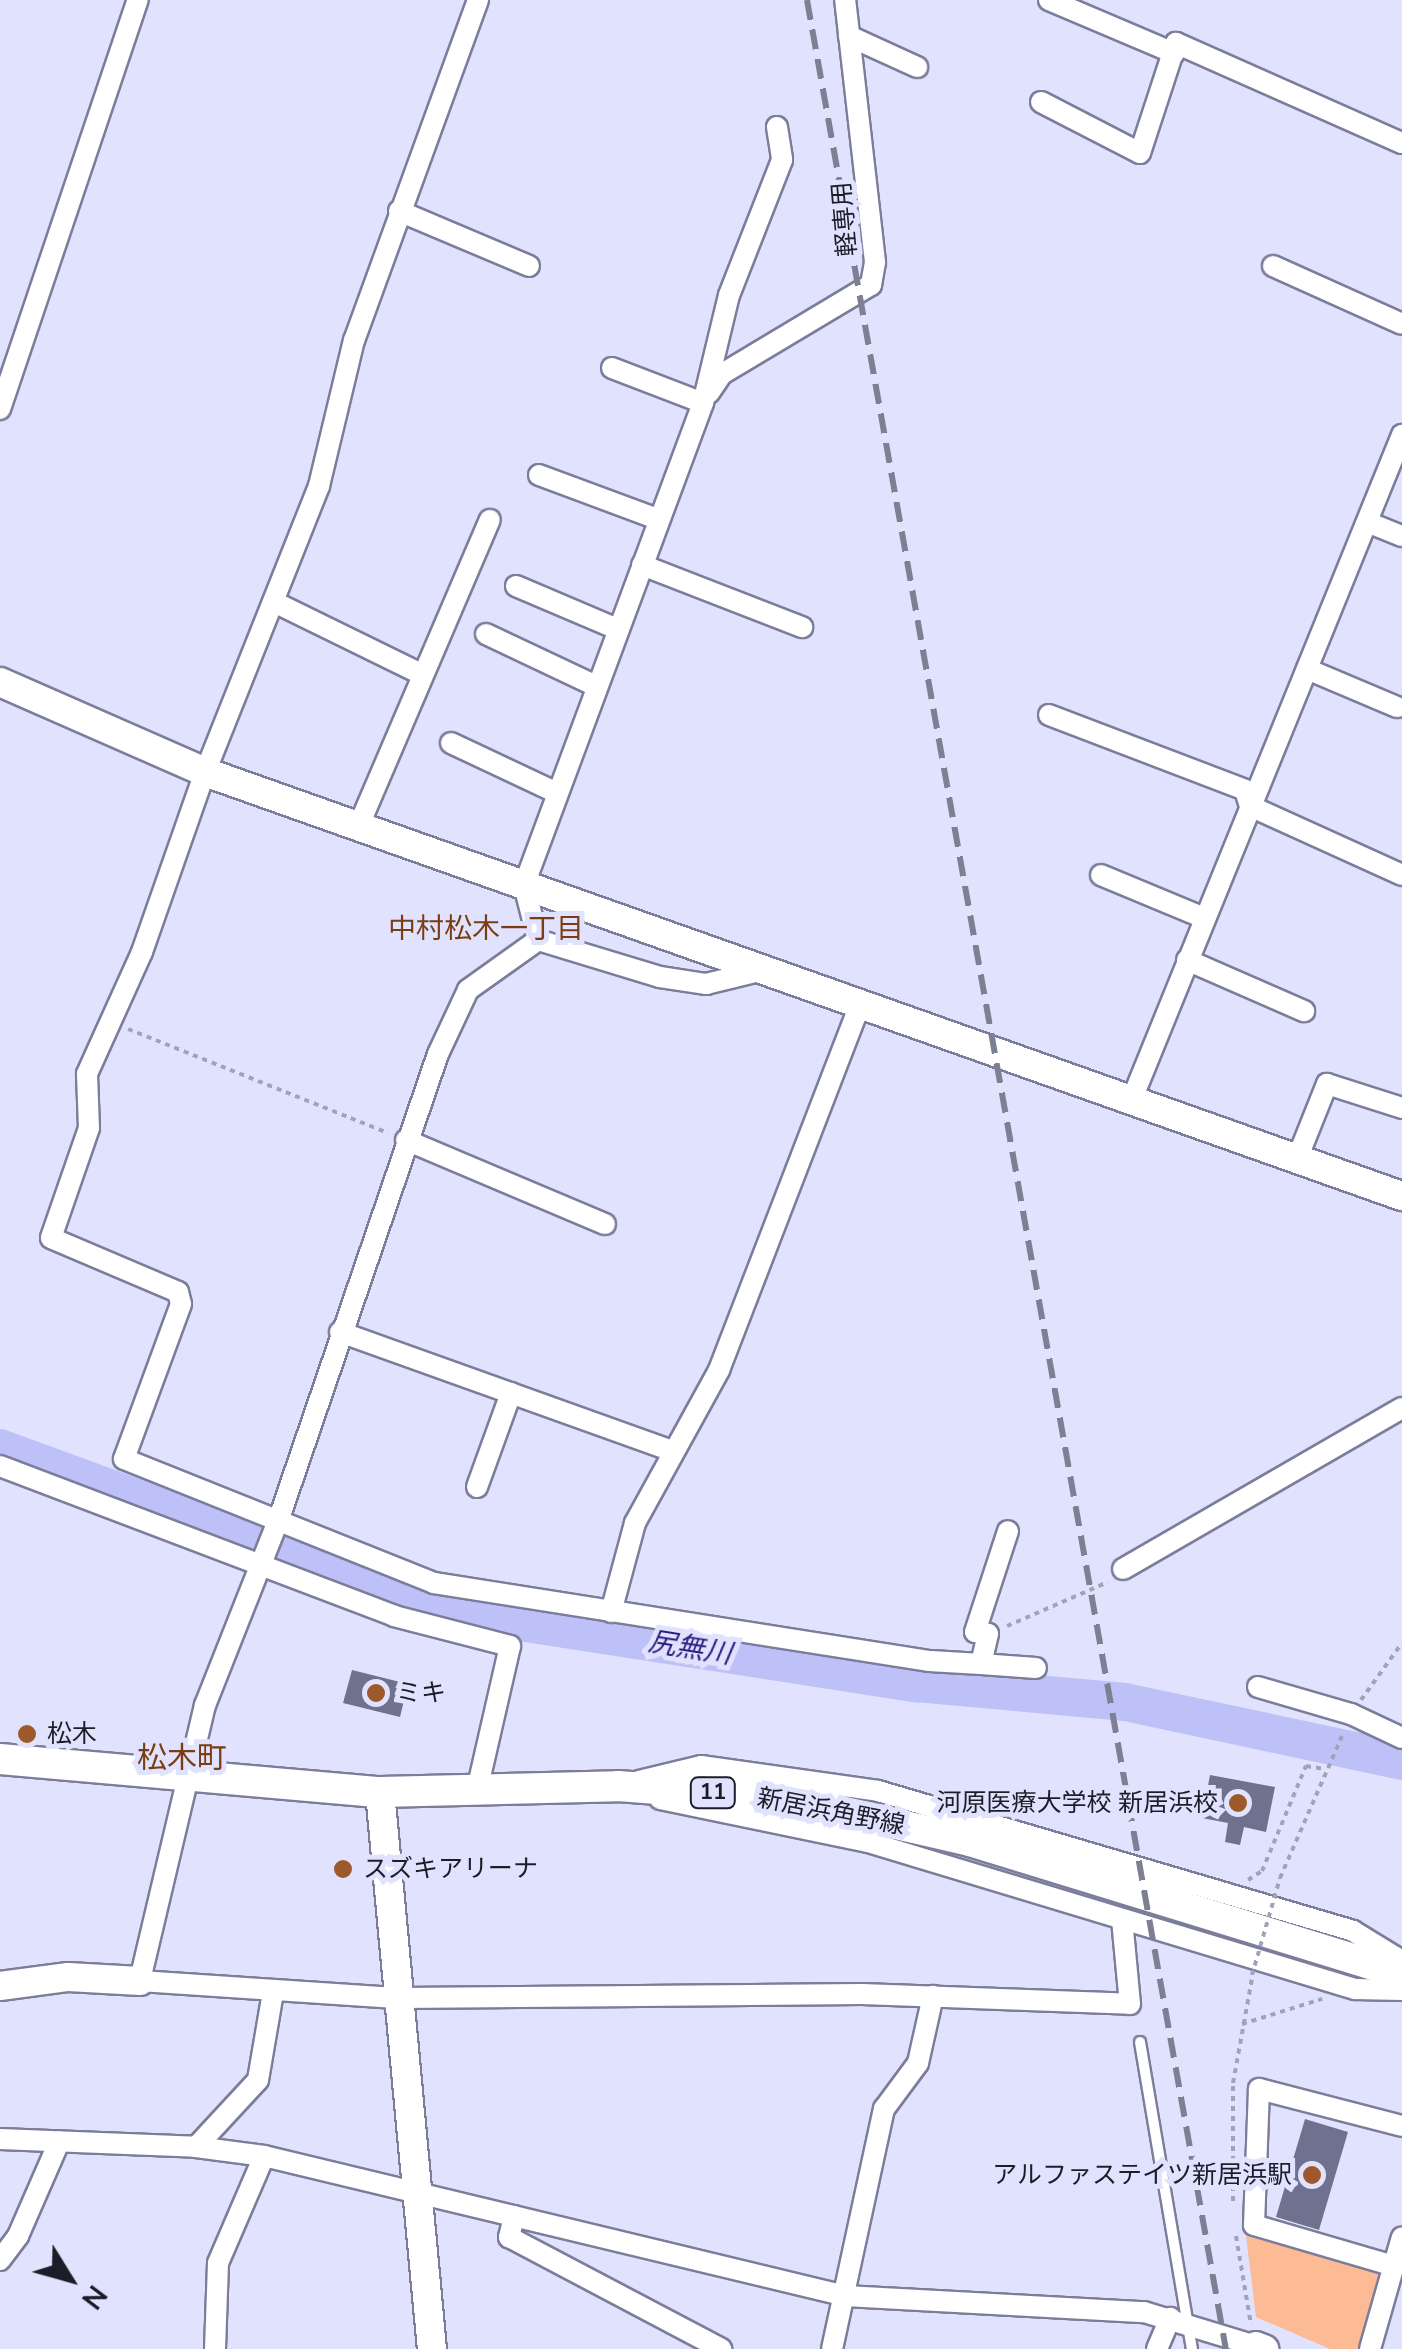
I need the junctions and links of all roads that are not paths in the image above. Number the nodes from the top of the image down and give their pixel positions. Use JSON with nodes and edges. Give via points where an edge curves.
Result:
{"nodes":[{"id":1,"x":138,"y":0,"type":"edge"},
{"id":2,"x":478,"y":0,"type":"edge"},
{"id":3,"x":845,"y":0,"type":"edge"},
{"id":4,"x":1049,"y":0,"type":"edge"},
{"id":5,"x":849,"y":36,"type":"junction"},
{"id":6,"x":1174,"y":53,"type":"junction"},
{"id":7,"x":917,"y":67,"type":"dead end"},
{"id":8,"x":1040,"y":102,"type":"dead end"},
{"id":9,"x":778,"y":127,"type":"dead end"},
{"id":10,"x":1402,"y":143,"type":"edge"},
{"id":11,"x":399,"y":211,"type":"junction"},
{"id":12,"x":529,"y":266,"type":"dead end"},
{"id":13,"x":1273,"y":266,"type":"dead end"},
{"id":14,"x":1402,"y":324,"type":"edge"},
{"id":15,"x":612,"y":368,"type":"dead end"},
{"id":16,"x":703,"y":403,"type":"junction"},
{"id":17,"x":0,"y":409,"type":"edge"},
{"id":18,"x":1400,"y":449,"type":"edge"},
{"id":19,"x":539,"y":474,"type":"dead end"},
{"id":20,"x":490,"y":520,"type":"dead end"},
{"id":21,"x":657,"y":520,"type":"junction"},
{"id":22,"x":1368,"y":522,"type":"junction"},
{"id":23,"x":1402,"y":536,"type":"edge"},
{"id":24,"x":642,"y":565,"type":"junction"},
{"id":25,"x":516,"y":586,"type":"dead end"},
{"id":26,"x":276,"y":603,"type":"junction"},
{"id":27,"x":615,"y":628,"type":"junction"},
{"id":28,"x":802,"y":628,"type":"dead end"},
{"id":29,"x":486,"y":634,"type":"dead end"},
{"id":30,"x":1306,"y":669,"type":"junction"},
{"id":31,"x":419,"y":673,"type":"junction"},
{"id":32,"x":0,"y":682,"type":"edge"},
{"id":33,"x":594,"y":685,"type":"junction"},
{"id":34,"x":1397,"y":707,"type":"dead end"},
{"id":35,"x":1048,"y":715,"type":"dead end"},
{"id":36,"x":451,"y":743,"type":"dead end"},
{"id":37,"x":205,"y":772,"type":"junction"},
{"id":38,"x":555,"y":792,"type":"junction"},
{"id":39,"x":1250,"y":806,"type":"junction"},
{"id":40,"x":360,"y":825,"type":"junction"},
{"id":41,"x":1101,"y":875,"type":"dead end"},
{"id":42,"x":1402,"y":875,"type":"edge"},
{"id":43,"x":524,"y":885,"type":"junction"},
{"id":44,"x":1202,"y":917,"type":"junction"},
{"id":45,"x":538,"y":940,"type":"junction"},
{"id":46,"x":1187,"y":960,"type":"junction"},
{"id":47,"x":764,"y":970,"type":"junction"},
{"id":48,"x":860,"y":1004,"type":"junction"},
{"id":49,"x":1304,"y":1011,"type":"dead end"},
{"id":50,"x":1132,"y":1099,"type":"junction"},
{"id":51,"x":1402,"y":1108,"type":"edge"},
{"id":52,"x":406,"y":1140,"type":"junction"},
{"id":53,"x":1298,"y":1159,"type":"junction"},
{"id":54,"x":1402,"y":1196,"type":"edge"},
{"id":55,"x":605,"y":1224,"type":"dead end"},
{"id":56,"x":340,"y":1332,"type":"junction"},
{"id":57,"x":511,"y":1393,"type":"junction"},
{"id":58,"x":1402,"y":1408,"type":"edge"},
{"id":59,"x":672,"y":1452,"type":"junction"},
{"id":60,"x":0,"y":1466,"type":"edge"},
{"id":61,"x":477,"y":1487,"type":"dead end"},
{"id":62,"x":277,"y":1523,"type":"junction"},
{"id":63,"x":1008,"y":1530,"type":"dead end"},
{"id":64,"x":263,"y":1558,"type":"junction"},
{"id":65,"x":1123,"y":1569,"type":"road end"},
{"id":66,"x":611,"y":1612,"type":"junction"},
{"id":67,"x":981,"y":1664,"type":"junction"},
{"id":68,"x":1036,"y":1668,"type":"dead end"},
{"id":69,"x":1258,"y":1687,"type":"dead end"},
{"id":70,"x":1402,"y":1738,"type":"edge"},
{"id":71,"x":0,"y":1759,"type":"edge"},
{"id":72,"x":183,"y":1775,"type":"junction"},
{"id":73,"x":618,"y":1786,"type":"junction"},
{"id":74,"x":476,"y":1790,"type":"junction"},
{"id":75,"x":380,"y":1792,"type":"junction"},
{"id":76,"x":1122,"y":1919,"type":"junction"},
{"id":77,"x":1402,"y":1961,"type":"edge"},
{"id":78,"x":1402,"y":1974,"type":"edge"},
{"id":79,"x":140,"y":1981,"type":"junction"},
{"id":80,"x":0,"y":1986,"type":"edge"},
{"id":81,"x":1402,"y":1990,"type":"edge"},
{"id":82,"x":272,"y":1992,"type":"junction"},
{"id":83,"x":933,"y":1996,"type":"junction"},
{"id":84,"x":399,"y":1998,"type":"junction"},
{"id":85,"x":1140,"y":2042,"type":"dead end"},
{"id":86,"x":1402,"y":2126,"type":"edge"},
{"id":87,"x":0,"y":2139,"type":"edge"},
{"id":88,"x":60,"y":2142,"type":"junction"},
{"id":89,"x":196,"y":2147,"type":"junction"},
{"id":90,"x":264,"y":2156,"type":"junction"},
{"id":91,"x":416,"y":2191,"type":"junction"},
{"id":92,"x":514,"y":2216,"type":"junction"},
{"id":93,"x":1402,"y":2237,"type":"edge"},
{"id":94,"x":0,"y":2260,"type":"edge"},
{"id":95,"x":1394,"y":2266,"type":"junction"},
{"id":96,"x":846,"y":2296,"type":"junction"},
{"id":97,"x":1178,"y":2320,"type":"junction"},
{"id":98,"x":1260,"y":2347,"type":"edge"},
{"id":99,"x":215,"y":2349,"type":"edge"},
{"id":100,"x":432,"y":2349,"type":"edge"},
{"id":101,"x":721,"y":2349,"type":"edge"},
{"id":102,"x":832,"y":2349,"type":"edge"},
{"id":103,"x":1157,"y":2349,"type":"edge"},
{"id":104,"x":1192,"y":2349,"type":"edge"},
{"id":105,"x":1370,"y":2349,"type":"edge"}],
"edges":[{"from":1,"to":17,"type":"street"},
{"from":2,"to":11,"type":"street"},
{"from":3,"to":5,"type":"street","name":"軽専用"},
{"from":4,"to":6,"type":"street"},
{"from":5,"to":7,"type":"street"},
{"from":5,"to":16,"type":"street","name":"軽専用","via":[[874,262],[871,285],[722,374]]},
{"from":6,"to":8,"type":"street","via":[[1140,153]]},
{"from":6,"to":10,"type":"street","via":[[1176,44]]},
{"from":9,"to":16,"type":"street","via":[[782,160],[728,295]]},
{"from":11,"to":12,"type":"street"},
{"from":11,"to":26,"type":"street","via":[[354,340],[332,448]]},
{"from":13,"to":14,"type":"street"},
{"from":15,"to":16,"type":"street"},
{"from":16,"to":21,"type":"street"},
{"from":18,"to":22,"type":"street"},
{"from":19,"to":21,"type":"street"},
{"from":20,"to":31,"type":"street"},
{"from":21,"to":24,"type":"street"},
{"from":22,"to":23,"type":"street"},
{"from":22,"to":30,"type":"street"},
{"from":24,"to":27,"type":"street"},
{"from":24,"to":28,"type":"street"},
{"from":25,"to":27,"type":"street"},
{"from":26,"to":31,"type":"street"},
{"from":26,"to":37,"type":"street"},
{"from":27,"to":33,"type":"street"},
{"from":29,"to":33,"type":"street"},
{"from":30,"to":34,"type":"street"},
{"from":30,"to":39,"type":"street"},
{"from":31,"to":40,"type":"street"},
{"from":32,"to":37,"type":"street"},
{"from":33,"to":38,"type":"street"},
{"from":35,"to":39,"type":"street","via":[[1245,790]]},
{"from":36,"to":38,"type":"street"},
{"from":37,"to":40,"type":"street"},
{"from":37,"to":62,"type":"street","via":[[142,952],[87,1074],[89,1128],[51,1238],[178,1292],[181,1304],[124,1458]]},
{"from":38,"to":43,"type":"street"},
{"from":39,"to":42,"type":"street"},
{"from":39,"to":44,"type":"street"},
{"from":40,"to":43,"type":"street"},
{"from":41,"to":44,"type":"street"},
{"from":43,"to":45,"type":"street"},
{"from":43,"to":47,"type":"street"},
{"from":44,"to":46,"type":"street"},
{"from":45,"to":47,"type":"street","via":[[706,984]]},
{"from":45,"to":52,"type":"street","via":[[468,990]]},
{"from":46,"to":49,"type":"street"},
{"from":46,"to":50,"type":"street"},
{"from":47,"to":48,"type":"street"},
{"from":48,"to":50,"type":"street"},
{"from":48,"to":59,"type":"street","via":[[719,1370]]},
{"from":50,"to":53,"type":"street"},
{"from":51,"to":53,"type":"street","via":[[1326,1084]]},
{"from":52,"to":55,"type":"street"},
{"from":52,"to":56,"type":"street"},
{"from":53,"to":54,"type":"street"},
{"from":56,"to":57,"type":"street"},
{"from":56,"to":62,"type":"street"},
{"from":57,"to":59,"type":"street"},
{"from":57,"to":61,"type":"street"},
{"from":58,"to":65,"type":"street"},
{"from":59,"to":66,"type":"street","via":[[634,1523]]},
{"from":60,"to":64,"type":"street"},
{"from":62,"to":64,"type":"street"},
{"from":62,"to":66,"type":"street","via":[[434,1583]]},
{"from":63,"to":67,"type":"street","via":[[974,1632],[988,1634]]},
{"from":64,"to":72,"type":"street"},
{"from":64,"to":74,"type":"street","via":[[441,1632],[510,1646]]},
{"from":66,"to":67,"type":"street"},
{"from":67,"to":68,"type":"street"},
{"from":69,"to":70,"type":"street"},
{"from":71,"to":72,"type":"main road","name":"新居浜角野線","number":"11"},
{"from":72,"to":75,"type":"main road","name":"新居浜角野線","number":"11"},
{"from":72,"to":79,"type":"street"},
{"from":73,"to":74,"type":"main road","name":"新居浜角野線","number":"11"},
{"from":73,"to":76,"type":"street","via":[[774,1828],[868,1842]]},
{"from":73,"to":77,"type":"street","via":[[701,1766],[796,1775],[989,1820],[1214,1888],[1353,1932]]},
{"from":73,"to":78,"type":"main road","name":"新居浜角野線","number":"11","via":[[788,1799],[970,1841]]},
{"from":74,"to":75,"type":"main road","name":"新居浜角野線","number":"11"},
{"from":75,"to":84,"type":"street"},
{"from":76,"to":81,"type":"street","via":[[1356,1989]]},
{"from":76,"to":83,"type":"street","via":[[1130,2004]]},
{"from":79,"to":80,"type":"street","via":[[68,1977]]},
{"from":79,"to":82,"type":"street"},
{"from":82,"to":84,"type":"street"},
{"from":82,"to":89,"type":"street","via":[[258,2080]]},
{"from":83,"to":84,"type":"street"},
{"from":83,"to":96,"type":"street","via":[[918,2063],[884,2109]]},
{"from":84,"to":91,"type":"street"},
{"from":85,"to":97,"type":"lane"},
{"from":86,"to":95,"type":"street","via":[[1259,2088],[1254,2225]]},
{"from":87,"to":88,"type":"street"},
{"from":88,"to":89,"type":"street"},
{"from":88,"to":94,"type":"street","via":[[18,2236]]},
{"from":89,"to":90,"type":"street"},
{"from":90,"to":91,"type":"street"},
{"from":90,"to":99,"type":"street","via":[[218,2263]]},
{"from":91,"to":92,"type":"street"},
{"from":91,"to":100,"type":"street"},
{"from":92,"to":96,"type":"street"},
{"from":92,"to":101,"type":"street","via":[[508,2237]]},
{"from":93,"to":95,"type":"street"},
{"from":95,"to":105,"type":"street"},
{"from":96,"to":97,"type":"street"},
{"from":96,"to":102,"type":"street"},
{"from":97,"to":98,"type":"street"},
{"from":97,"to":103,"type":"street"},
{"from":97,"to":104,"type":"lane"}]}
